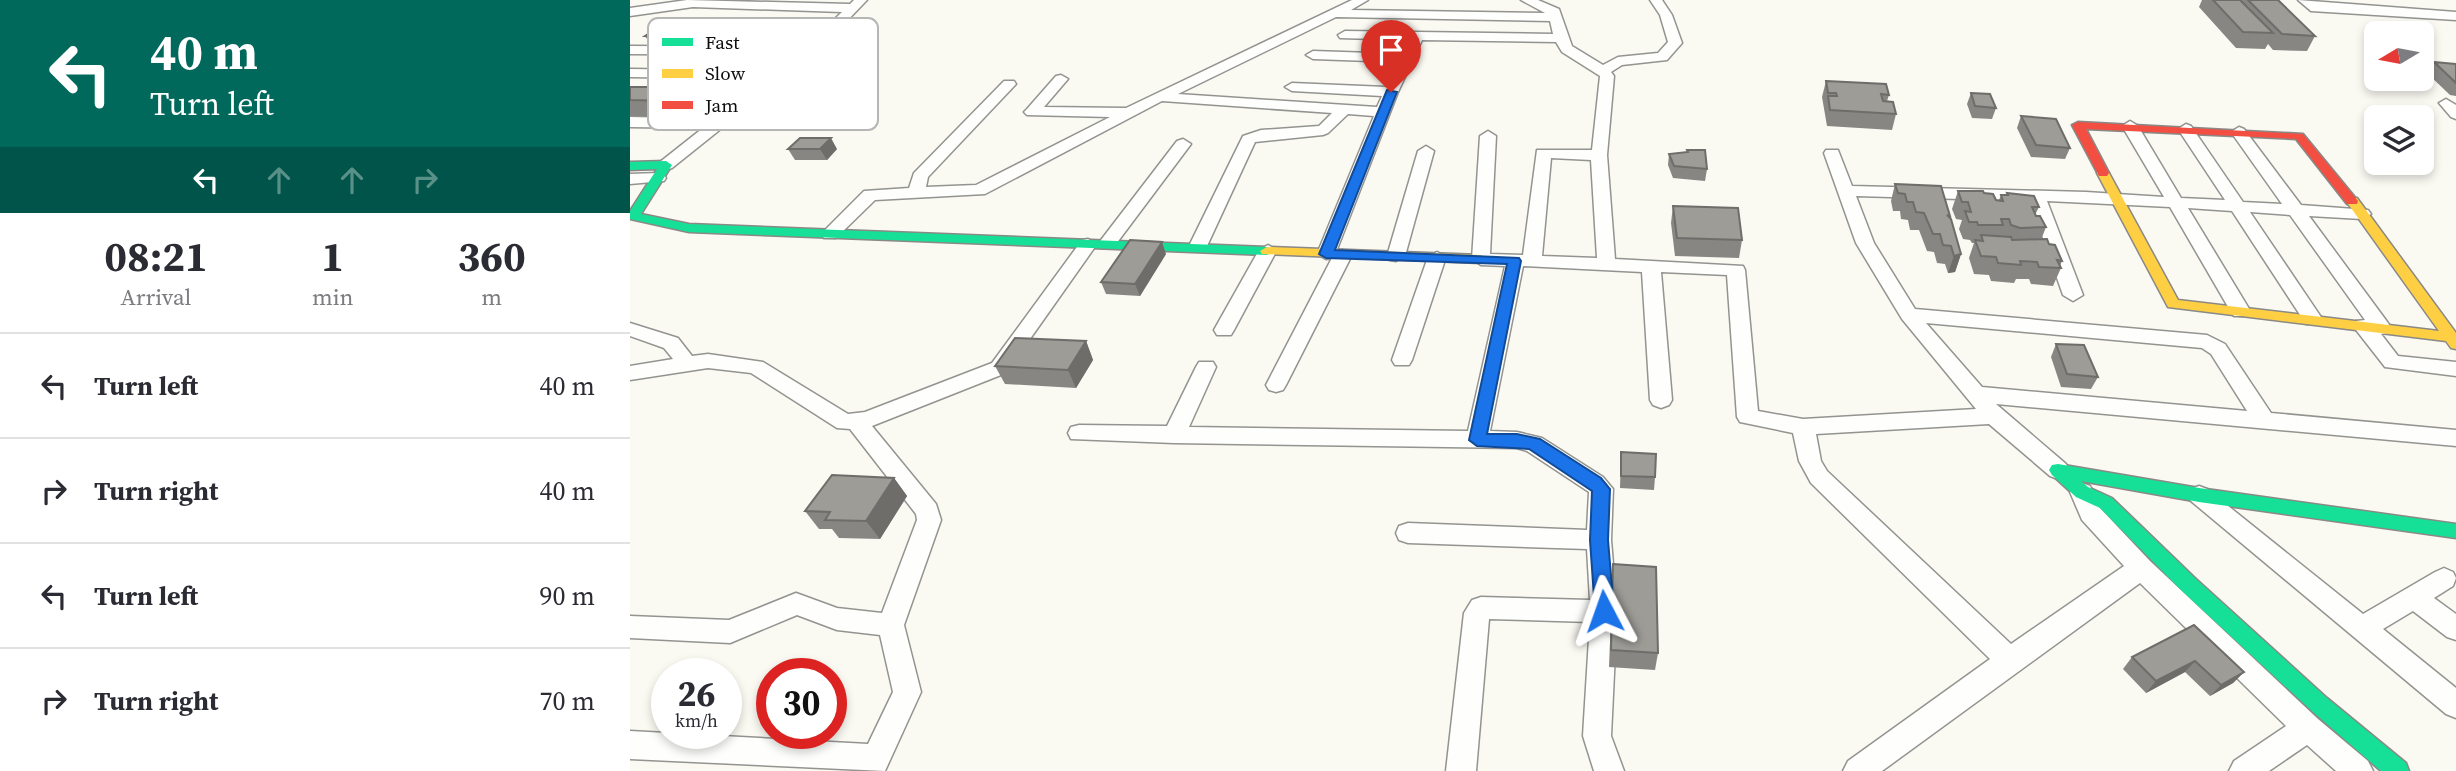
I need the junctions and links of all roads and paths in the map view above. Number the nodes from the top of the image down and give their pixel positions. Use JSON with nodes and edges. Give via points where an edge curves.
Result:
{"nodes":[{"id":1,"x":1362,"y":0,"type":"edge"},
{"id":2,"x":1527,"y":0,"type":"edge"},
{"id":3,"x":1656,"y":0,"type":"edge"},
{"id":4,"x":2304,"y":0,"type":"edge"},
{"id":5,"x":2337,"y":0,"type":"edge"},
{"id":6,"x":855,"y":4,"type":"edge"},
{"id":7,"x":2456,"y":6,"type":"edge"},
{"id":8,"x":1558,"y":10,"type":"edge"},
{"id":9,"x":630,"y":12,"type":"edge"},
{"id":10,"x":1333,"y":14,"type":"junction"},
{"id":11,"x":2456,"y":16,"type":"edge"},
{"id":12,"x":841,"y":18,"type":"edge"},
{"id":13,"x":1345,"y":35,"type":"dead end"},
{"id":14,"x":1417,"y":37,"type":"junction"},
{"id":15,"x":1561,"y":38,"type":"junction"},
{"id":16,"x":630,"y":50,"type":"edge"},
{"id":17,"x":648,"y":50,"type":"edge"},
{"id":18,"x":1312,"y":55,"type":"dead end"},
{"id":19,"x":1407,"y":58,"type":"junction"},
{"id":20,"x":1604,"y":71,"type":"junction"},
{"id":21,"x":630,"y":73,"type":"edge"},
{"id":22,"x":648,"y":73,"type":"edge"},
{"id":23,"x":1061,"y":79,"type":"dead end"},
{"id":24,"x":1009,"y":84,"type":"dead end"},
{"id":25,"x":1292,"y":87,"type":"dead end"},
{"id":26,"x":1391,"y":92,"type":"junction"},
{"id":27,"x":1159,"y":97,"type":"junction"},
{"id":28,"x":1345,"y":109,"type":"junction"},
{"id":29,"x":1130,"y":112,"type":"junction"},
{"id":30,"x":1383,"y":112,"type":"junction"},
{"id":31,"x":630,"y":122,"type":"edge"},
{"id":32,"x":648,"y":122,"type":"edge"},
{"id":33,"x":2130,"y":126,"type":"junction"},
{"id":34,"x":2186,"y":129,"type":"junction"},
{"id":35,"x":711,"y":130,"type":"edge"},
{"id":36,"x":2239,"y":132,"type":"junction"},
{"id":37,"x":1488,"y":136,"type":"dead end"},
{"id":38,"x":1183,"y":144,"type":"dead end"},
{"id":39,"x":1426,"y":150,"type":"dead end"},
{"id":40,"x":1832,"y":153,"type":"dead end"},
{"id":41,"x":1599,"y":155,"type":"junction"},
{"id":42,"x":630,"y":166,"type":"edge"},
{"id":43,"x":662,"y":171,"type":"junction"},
{"id":44,"x":630,"y":180,"type":"edge"},
{"id":45,"x":1846,"y":191,"type":"junction"},
{"id":46,"x":916,"y":193,"type":"junction"},
{"id":47,"x":2037,"y":197,"type":"junction"},
{"id":48,"x":2116,"y":198,"type":"junction"},
{"id":49,"x":2176,"y":202,"type":"junction"},
{"id":50,"x":2235,"y":206,"type":"junction"},
{"id":51,"x":2296,"y":210,"type":"junction"},
{"id":52,"x":2362,"y":214,"type":"junction"},
{"id":53,"x":632,"y":217,"type":"edge"},
{"id":54,"x":830,"y":233,"type":"junction"},
{"id":55,"x":1097,"y":244,"type":"junction"},
{"id":56,"x":1198,"y":246,"type":"junction"},
{"id":57,"x":1268,"y":250,"type":"junction"},
{"id":58,"x":1335,"y":254,"type":"junction"},
{"id":59,"x":1396,"y":256,"type":"junction"},
{"id":60,"x":1437,"y":257,"type":"junction"},
{"id":61,"x":1481,"y":259,"type":"junction"},
{"id":62,"x":1523,"y":261,"type":"junction"},
{"id":63,"x":1606,"y":264,"type":"junction"},
{"id":64,"x":1651,"y":266,"type":"junction"},
{"id":65,"x":2073,"y":295,"type":"dead end"},
{"id":66,"x":2241,"y":312,"type":"junction"},
{"id":67,"x":1909,"y":315,"type":"junction"},
{"id":68,"x":2313,"y":320,"type":"junction"},
{"id":69,"x":2372,"y":327,"type":"junction"},
{"id":70,"x":630,"y":329,"type":"edge"},
{"id":71,"x":1224,"y":330,"type":"dead end"},
{"id":72,"x":2454,"y":340,"type":"edge"},
{"id":73,"x":1402,"y":360,"type":"dead end"},
{"id":74,"x":687,"y":363,"type":"junction"},
{"id":75,"x":1206,"y":367,"type":"dead end"},
{"id":76,"x":2456,"y":369,"type":"edge"},
{"id":77,"x":630,"y":373,"type":"edge"},
{"id":78,"x":1276,"y":385,"type":"dead end"},
{"id":79,"x":1973,"y":394,"type":"junction"},
{"id":80,"x":1661,"y":400,"type":"dead end"},
{"id":81,"x":1994,"y":416,"type":"junction"},
{"id":82,"x":2264,"y":420,"type":"junction"},
{"id":83,"x":856,"y":422,"type":"junction"},
{"id":84,"x":1803,"y":427,"type":"junction"},
{"id":85,"x":1079,"y":433,"type":"dead end"},
{"id":86,"x":1174,"y":435,"type":"junction"},
{"id":87,"x":2456,"y":438,"type":"edge"},
{"id":88,"x":1477,"y":440,"type":"junction"},
{"id":89,"x":2058,"y":470,"type":"junction"},
{"id":90,"x":2082,"y":492,"type":"junction"},
{"id":91,"x":2199,"y":495,"type":"junction"},
{"id":92,"x":2456,"y":531,"type":"edge"},
{"id":93,"x":1408,"y":533,"type":"dead end"},
{"id":94,"x":1599,"y":540,"type":"junction"},
{"id":95,"x":2141,"y":568,"type":"junction"},
{"id":96,"x":2444,"y":579,"type":"dead end"},
{"id":97,"x":2414,"y":597,"type":"junction"},
{"id":98,"x":1604,"y":611,"type":"junction"},
{"id":99,"x":891,"y":625,"type":"junction"},
{"id":100,"x":630,"y":627,"type":"edge"},
{"id":101,"x":2362,"y":628,"type":"junction"},
{"id":102,"x":2456,"y":629,"type":"edge"},
{"id":103,"x":2009,"y":660,"type":"junction"},
{"id":104,"x":2456,"y":705,"type":"edge"},
{"id":105,"x":2308,"y":728,"type":"junction"},
{"id":106,"x":630,"y":745,"type":"edge"},
{"id":107,"x":873,"y":765,"type":"edge"},
{"id":108,"x":1461,"y":771,"type":"edge"},
{"id":109,"x":1609,"y":771,"type":"edge"},
{"id":110,"x":1858,"y":771,"type":"edge"},
{"id":111,"x":2244,"y":771,"type":"edge"},
{"id":112,"x":2358,"y":771,"type":"edge"},
{"id":113,"x":2398,"y":771,"type":"edge"}],
"edges":[{"from":1,"to":10,"type":"street"},
{"from":2,"to":8,"type":"street"},
{"from":3,"to":20,"type":"street","via":[[1675,43],[1662,57],[1618,61]]},
{"from":4,"to":11,"type":"street","via":[[2311,7]]},
{"from":5,"to":7,"type":"street"},
{"from":6,"to":9,"type":"street","via":[[693,3]]},
{"from":6,"to":12,"type":"street"},
{"from":8,"to":10,"type":"street"},
{"from":8,"to":15,"type":"street"},
{"from":10,"to":27,"type":"street"},
{"from":13,"to":14,"type":"street"},
{"from":14,"to":15,"type":"street"},
{"from":14,"to":19,"type":"street"},
{"from":15,"to":20,"type":"street","via":[[1571,53]]},
{"from":16,"to":17,"type":"street"},
{"from":18,"to":19,"type":"street"},
{"from":19,"to":26,"type":"street"},
{"from":20,"to":41,"type":"street","via":[[1608,80]]},
{"from":21,"to":22,"type":"street"},
{"from":23,"to":29,"type":"street","via":[[1032,113]]},
{"from":24,"to":46,"type":"street","via":[[920,176]]},
{"from":25,"to":26,"type":"street"},
{"from":26,"to":30,"type":"street"},
{"from":27,"to":28,"type":"street"},
{"from":27,"to":29,"type":"street"},
{"from":28,"to":30,"type":"street"},
{"from":28,"to":56,"type":"street","via":[[1323,130],[1249,139]]},
{"from":29,"to":46,"type":"street","via":[[979,190]]},
{"from":30,"to":58,"type":"street"},
{"from":31,"to":32,"type":"street"},
{"from":33,"to":34,"type":"street"},
{"from":33,"to":48,"type":"street","via":[[2078,125]]},
{"from":33,"to":49,"type":"street"},
{"from":34,"to":36,"type":"street"},
{"from":34,"to":50,"type":"street"},
{"from":35,"to":43,"type":"street"},
{"from":36,"to":51,"type":"street"},
{"from":36,"to":52,"type":"street","via":[[2300,136]]},
{"from":37,"to":61,"type":"street"},
{"from":38,"to":55,"type":"street"},
{"from":39,"to":59,"type":"street"},
{"from":40,"to":45,"type":"street"},
{"from":41,"to":62,"type":"street","via":[[1543,153]]},
{"from":41,"to":63,"type":"street"},
{"from":42,"to":43,"type":"street"},
{"from":43,"to":44,"type":"street"},
{"from":43,"to":53,"type":"street"},
{"from":45,"to":47,"type":"street"},
{"from":45,"to":67,"type":"street","via":[[1865,243]]},
{"from":46,"to":54,"type":"street","via":[[870,195]]},
{"from":47,"to":48,"type":"street"},
{"from":47,"to":65,"type":"street"},
{"from":48,"to":49,"type":"street"},
{"from":48,"to":66,"type":"street","via":[[2170,301]]},
{"from":49,"to":50,"type":"street"},
{"from":49,"to":66,"type":"street"},
{"from":50,"to":51,"type":"street"},
{"from":50,"to":68,"type":"street"},
{"from":51,"to":52,"type":"street"},
{"from":51,"to":69,"type":"street"},
{"from":52,"to":72,"type":"street"},
{"from":53,"to":54,"type":"street","via":[[689,228]]},
{"from":54,"to":55,"type":"street"},
{"from":55,"to":56,"type":"street"},
{"from":55,"to":83,"type":"street","via":[[999,368]]},
{"from":56,"to":57,"type":"street"},
{"from":57,"to":58,"type":"street"},
{"from":57,"to":71,"type":"street"},
{"from":58,"to":59,"type":"street"},
{"from":58,"to":78,"type":"street"},
{"from":59,"to":60,"type":"street"},
{"from":60,"to":61,"type":"street"},
{"from":60,"to":73,"type":"street"},
{"from":61,"to":62,"type":"street"},
{"from":62,"to":63,"type":"street"},
{"from":62,"to":88,"type":"street"},
{"from":63,"to":64,"type":"street"},
{"from":64,"to":80,"type":"street"},
{"from":64,"to":84,"type":"street","via":[[1736,270],[1748,417]]},
{"from":66,"to":68,"type":"street"},
{"from":67,"to":79,"type":"street"},
{"from":67,"to":82,"type":"street","via":[[2207,342],[2218,349]]},
{"from":68,"to":69,"type":"street"},
{"from":69,"to":72,"type":"street"},
{"from":69,"to":76,"type":"street","via":[[2392,362]]},
{"from":70,"to":74,"type":"street","via":[[671,343]]},
{"from":74,"to":77,"type":"street"},
{"from":74,"to":83,"type":"street","via":[[720,361],[756,367],[845,422]]},
{"from":75,"to":86,"type":"street"},
{"from":79,"to":81,"type":"street"},
{"from":79,"to":82,"type":"street"},
{"from":81,"to":84,"type":"street"},
{"from":81,"to":89,"type":"street"},
{"from":82,"to":87,"type":"street"},
{"from":83,"to":99,"type":"street","via":[[928,511],[926,531]]},
{"from":84,"to":103,"type":"street","via":[[1810,461],[1819,477]]},
{"from":85,"to":86,"type":"street"},
{"from":86,"to":88,"type":"street"},
{"from":88,"to":94,"type":"street","via":[[1534,444],[1595,483],[1602,496]]},
{"from":89,"to":90,"type":"street"},
{"from":89,"to":91,"type":"street"},
{"from":90,"to":95,"type":"street","via":[[2090,513]]},
{"from":90,"to":113,"type":"street","via":[[2106,502],[2189,585]]},
{"from":91,"to":92,"type":"street"},
{"from":91,"to":101,"type":"street"},
{"from":93,"to":94,"type":"street"},
{"from":94,"to":98,"type":"street"},
{"from":95,"to":103,"type":"street"},
{"from":95,"to":105,"type":"street"},
{"from":96,"to":97,"type":"street"},
{"from":97,"to":101,"type":"street"},
{"from":97,"to":102,"type":"street"},
{"from":98,"to":108,"type":"street","via":[[1480,608]]},
{"from":98,"to":109,"type":"street","via":[[1597,736]]},
{"from":99,"to":100,"type":"street","via":[[837,619],[796,604],[730,632]]},
{"from":99,"to":107,"type":"street","via":[[908,692]]},
{"from":101,"to":104,"type":"street"},
{"from":103,"to":110,"type":"street"},
{"from":105,"to":111,"type":"street"},
{"from":105,"to":112,"type":"street"},
{"from":106,"to":107,"type":"street"}]}
